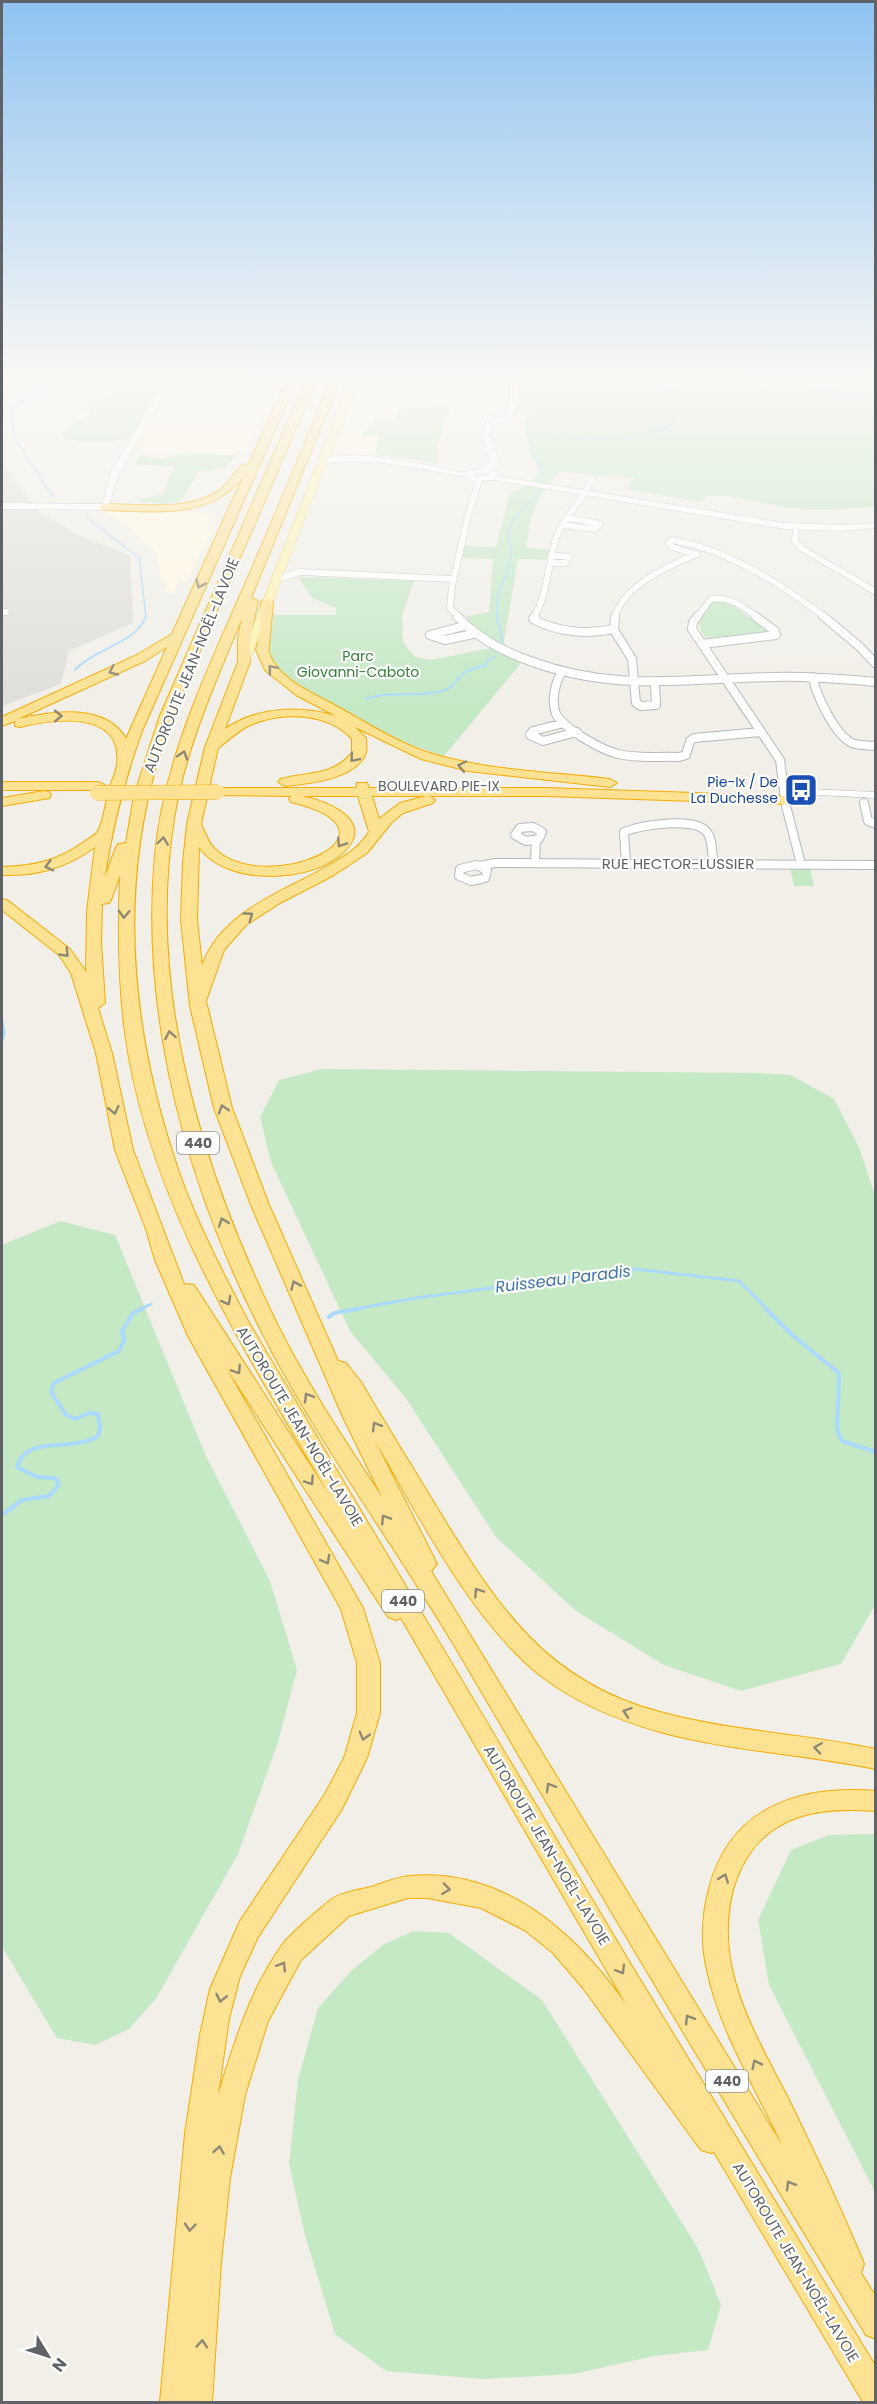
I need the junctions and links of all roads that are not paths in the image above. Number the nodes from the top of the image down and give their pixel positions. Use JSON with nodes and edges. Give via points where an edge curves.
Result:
{"nodes":[{"id":1,"x":112,"y":485,"type":"edge"},
{"id":2,"x":231,"y":485,"type":"edge"},
{"id":3,"x":244,"y":485,"type":"edge"},
{"id":4,"x":266,"y":485,"type":"edge"},
{"id":5,"x":299,"y":485,"type":"edge"},
{"id":6,"x":312,"y":485,"type":"edge"},
{"id":7,"x":476,"y":485,"type":"edge"},
{"id":8,"x":535,"y":485,"type":"edge"},
{"id":9,"x":589,"y":485,"type":"edge"},
{"id":10,"x":109,"y":493,"type":"junction"},
{"id":11,"x":586,"y":494,"type":"junction"},
{"id":12,"x":2,"y":506,"type":"edge"},
{"id":13,"x":138,"y":506,"type":"junction"},
{"id":14,"x":104,"y":507,"type":"junction"},
{"id":15,"x":569,"y":518,"type":"junction"},
{"id":16,"x":562,"y":525,"type":"junction"},
{"id":17,"x":876,"y":525,"type":"edge"},
{"id":18,"x":796,"y":527,"type":"junction"},
{"id":19,"x":223,"y":533,"type":"junction"},
{"id":20,"x":708,"y":550,"type":"junction"},
{"id":21,"x":695,"y":554,"type":"junction"},
{"id":22,"x":281,"y":566,"type":"junction"},
{"id":23,"x":268,"y":572,"type":"junction"},
{"id":24,"x":300,"y":572,"type":"junction"},
{"id":25,"x":452,"y":579,"type":"junction"},
{"id":26,"x":876,"y":592,"type":"edge"},
{"id":27,"x":267,"y":602,"type":"junction"},
{"id":28,"x":209,"y":619,"type":"junction"},
{"id":29,"x":464,"y":626,"type":"junction"},
{"id":30,"x":614,"y":629,"type":"junction"},
{"id":31,"x":473,"y":634,"type":"junction"},
{"id":32,"x":177,"y":636,"type":"junction"},
{"id":33,"x":702,"y":644,"type":"junction"},
{"id":34,"x":244,"y":662,"type":"junction"},
{"id":35,"x":876,"y":664,"type":"edge"},
{"id":36,"x":561,"y":673,"type":"junction"},
{"id":37,"x":813,"y":677,"type":"junction"},
{"id":38,"x":726,"y":680,"type":"junction"},
{"id":39,"x":876,"y":682,"type":"edge"},
{"id":40,"x":635,"y":683,"type":"junction"},
{"id":41,"x":655,"y":684,"type":"junction"},
{"id":42,"x":2,"y":722,"type":"edge"},
{"id":43,"x":564,"y":723,"type":"junction"},
{"id":44,"x":2,"y":731,"type":"edge"},
{"id":45,"x":577,"y":732,"type":"junction"},
{"id":46,"x":761,"y":732,"type":"junction"},
{"id":47,"x":876,"y":746,"type":"edge"},
{"id":48,"x":212,"y":747,"type":"junction"},
{"id":49,"x":124,"y":762,"type":"junction"},
{"id":50,"x":2,"y":773,"type":"edge"},
{"id":51,"x":630,"y":785,"type":"junction"},
{"id":52,"x":2,"y":786,"type":"edge"},
{"id":53,"x":221,"y":788,"type":"junction"},
{"id":54,"x":57,"y":789,"type":"junction"},
{"id":55,"x":362,"y":789,"type":"junction"},
{"id":56,"x":249,"y":792,"type":"junction"},
{"id":57,"x":517,"y":792,"type":"junction"},
{"id":58,"x":2,"y":793,"type":"edge"},
{"id":59,"x":712,"y":793,"type":"junction"},
{"id":60,"x":876,"y":795,"type":"edge"},
{"id":61,"x":784,"y":796,"type":"junction"},
{"id":62,"x":2,"y":802,"type":"edge"},
{"id":63,"x":870,"y":804,"type":"edge"},
{"id":64,"x":135,"y":818,"type":"junction"},
{"id":65,"x":194,"y":824,"type":"junction"},
{"id":66,"x":876,"y":824,"type":"edge"},
{"id":67,"x":106,"y":832,"type":"junction"},
{"id":68,"x":376,"y":832,"type":"junction"},
{"id":69,"x":536,"y":840,"type":"dead end"},
{"id":70,"x":626,"y":863,"type":"junction"},
{"id":71,"x":713,"y":863,"type":"junction"},
{"id":72,"x":535,"y":864,"type":"junction"},
{"id":73,"x":801,"y":864,"type":"junction"},
{"id":74,"x":876,"y":865,"type":"edge"},
{"id":75,"x":480,"y":866,"type":"dead end"},
{"id":76,"x":2,"y":871,"type":"edge"},
{"id":77,"x":2,"y":903,"type":"edge"},
{"id":78,"x":95,"y":924,"type":"junction"},
{"id":79,"x":198,"y":1006,"type":"junction"},
{"id":80,"x":104,"y":1053,"type":"junction"},
{"id":81,"x":154,"y":1230,"type":"junction"},
{"id":82,"x":318,"y":1339,"type":"junction"},
{"id":83,"x":462,"y":1638,"type":"junction"},
{"id":84,"x":876,"y":1759,"type":"edge"},
{"id":85,"x":505,"y":1775,"type":"junction"},
{"id":86,"x":876,"y":1801,"type":"edge"},
{"id":87,"x":780,"y":2234,"type":"junction"},
{"id":88,"x":876,"y":2320,"type":"edge"},
{"id":89,"x":876,"y":2325,"type":"edge"},
{"id":90,"x":876,"y":2396,"type":"edge"},
{"id":91,"x":175,"y":2403,"type":"edge"},
{"id":92,"x":198,"y":2403,"type":"edge"}],
"edges":[{"from":1,"to":10,"type":"street"},
{"from":2,"to":13,"type":"highway","via":[[215,498],[185,505]]},
{"from":3,"to":19,"type":"highway"},
{"from":4,"to":28,"type":"highway","name":"AUTOROUTE JEAN-NOËL-LAVOIE","number":"440"},
{"from":5,"to":23,"type":"highway","name":"AUTOROUTE JEAN-NOËL-LAVOIE","number":"440"},
{"from":6,"to":22,"type":"main road"},
{"from":7,"to":25,"type":"street"},
{"from":8,"to":11,"type":"street"},
{"from":9,"to":11,"type":"street"},
{"from":10,"to":13,"type":"highway","via":[[120,502]]},
{"from":10,"to":14,"type":"street"},
{"from":11,"to":15,"type":"street"},
{"from":11,"to":18,"type":"street"},
{"from":12,"to":14,"type":"street"},
{"from":13,"to":14,"type":"highway"},
{"from":15,"to":16,"type":"street"},
{"from":15,"to":16,"type":"street","via":[[600,524],[595,529]]},
{"from":16,"to":30,"type":"street","via":[[544,583],[542,604],[533,618],[583,632]]},
{"from":17,"to":18,"type":"street"},
{"from":18,"to":26,"type":"street","via":[[795,542],[801,548]]},
{"from":19,"to":28,"type":"highway"},
{"from":19,"to":32,"type":"highway","one_way":true},
{"from":20,"to":21,"type":"street"},
{"from":20,"to":21,"type":"street","via":[[678,540],[669,543]]},
{"from":20,"to":35,"type":"street","via":[[782,587],[843,630]]},
{"from":21,"to":30,"type":"street","via":[[642,582],[621,607]]},
{"from":22,"to":23,"type":"main road"},
{"from":22,"to":24,"type":"street"},
{"from":23,"to":24,"type":"street"},
{"from":23,"to":27,"type":"main road"},
{"from":23,"to":34,"type":"highway","via":[[244,639]]},
{"from":83,"to":23,"type":"highway","name":"AUTOROUTE JEAN-NOËL-LAVOIE","number":"440","one_way":true,"via":[[338,1447],[264,1318],[213,1196],[170,1035],[160,967],[158,905],[168,812],[190,733]]},
{"from":24,"to":25,"type":"street"},
{"from":25,"to":29,"type":"street","via":[[450,608]]},
{"from":27,"to":34,"type":"main road"},
{"from":51,"to":27,"type":"highway","one_way":true,"via":[[478,769],[398,744],[301,692],[274,673],[262,650]]},
{"from":28,"to":64,"type":"highway","name":"AUTOROUTE JEAN-NOËL-LAVOIE","number":"440","via":[[157,741]]},
{"from":29,"to":31,"type":"street"},
{"from":29,"to":31,"type":"street","via":[[430,635],[443,641]]},
{"from":30,"to":40,"type":"street","via":[[632,656]]},
{"from":31,"to":36,"type":"street"},
{"from":32,"to":42,"type":"highway","one_way":true,"via":[[141,658]]},
{"from":32,"to":49,"type":"highway"},
{"from":33,"to":33,"type":"street","via":[[692,629],[693,622],[716,597],[732,601],[776,635]]},
{"from":33,"to":38,"type":"street"},
{"from":34,"to":48,"type":"highway"},
{"from":36,"to":40,"type":"street"},
{"from":36,"to":43,"type":"street","via":[[555,683],[556,713]]},
{"from":37,"to":38,"type":"street"},
{"from":37,"to":39,"type":"street"},
{"from":37,"to":47,"type":"street","via":[[819,702],[846,740]]},
{"from":38,"to":41,"type":"street"},
{"from":38,"to":46,"type":"street"},
{"from":40,"to":41,"type":"street"},
{"from":40,"to":41,"type":"street","via":[[636,703],[648,706],[656,705]]},
{"from":43,"to":45,"type":"street"},
{"from":43,"to":45,"type":"street","via":[[530,735],[543,741]]},
{"from":44,"to":49,"type":"highway","one_way":true,"via":[[42,717],[88,719],[114,731]]},
{"from":45,"to":46,"type":"street","via":[[618,754],[679,757],[686,755],[694,738]]},
{"from":46,"to":61,"type":"street","via":[[780,760]]},
{"from":48,"to":53,"type":"highway","one_way":true,"via":[[242,724],[288,714],[335,721],[350,728],[361,741],[354,761],[328,775]]},
{"from":48,"to":65,"type":"highway"},
{"from":49,"to":67,"type":"highway"},
{"from":50,"to":54,"type":"highway"},
{"from":51,"to":55,"type":"highway","name":"BOULEVARD PIE-IX"},
{"from":51,"to":59,"type":"highway","name":"BOULEVARD PIE-IX"},
{"from":52,"to":54,"type":"highway","name":"BOULEVARD PIE-IX"},
{"from":53,"to":54,"type":"highway","name":"BOULEVARD PIE-IX","bridge":true},
{"from":53,"to":55,"type":"highway","name":"BOULEVARD PIE-IX"},
{"from":53,"to":56,"type":"highway","name":"BOULEVARD PIE-IX"},
{"from":54,"to":58,"type":"highway","name":"BOULEVARD PIE-IX"},
{"from":54,"to":62,"type":"highway"},
{"from":55,"to":56,"type":"highway","name":"BOULEVARD PIE-IX"},
{"from":55,"to":57,"type":"highway","name":"BOULEVARD PIE-IX"},
{"from":55,"to":68,"type":"highway"},
{"from":56,"to":65,"type":"highway","one_way":true,"via":[[300,799],[330,809],[346,826],[344,843],[328,857],[306,867],[256,871],[228,864],[213,855]]},
{"from":57,"to":59,"type":"highway","name":"BOULEVARD PIE-IX"},
{"from":57,"to":68,"type":"highway","via":[[413,802],[394,810]]},
{"from":59,"to":61,"type":"highway","name":"BOULEVARD PIE-IX"},
{"from":60,"to":61,"type":"street","name":"BOULEVARD PIE-IX"},
{"from":61,"to":63,"type":"street","name":"BOULEVARD PIE-IX"},
{"from":61,"to":73,"type":"street"},
{"from":63,"to":66,"type":"street","name":"BOULEVARD PIE-IX","via":[[868,821]]},
{"from":64,"to":78,"type":"highway"},
{"from":64,"to":85,"type":"highway","name":"AUTOROUTE JEAN-NOËL-LAVOIE","number":"440","one_way":true,"via":[[124,910],[127,996],[148,1103],[174,1187],[238,1322]]},
{"from":65,"to":79,"type":"highway","via":[[189,920]]},
{"from":67,"to":76,"type":"highway","one_way":true,"via":[[63,862]]},
{"from":67,"to":78,"type":"highway"},
{"from":79,"to":68,"type":"highway","one_way":true,"via":[[213,954],[232,930],[262,908],[359,853]]},
{"from":69,"to":72,"type":"street"},
{"from":70,"to":71,"type":"street","name":"RUE HECTOR-LUSSIER"},
{"from":70,"to":71,"type":"street","via":[[624,832],[648,825],[695,826],[706,831]]},
{"from":70,"to":72,"type":"street","name":"RUE HECTOR-LUSSIER"},
{"from":71,"to":73,"type":"street","name":"RUE HECTOR-LUSSIER"},
{"from":72,"to":75,"type":"street","name":"RUE HECTOR-LUSSIER"},
{"from":73,"to":74,"type":"street","name":"RUE HECTOR-LUSSIER"},
{"from":77,"to":80,"type":"highway","one_way":true,"via":[[53,941],[73,962]]},
{"from":78,"to":80,"type":"highway","via":[[94,974]]},
{"from":82,"to":79,"type":"highway","one_way":true,"via":[[232,1134],[214,1079]]},
{"from":80,"to":81,"type":"highway","one_way":true,"via":[[124,1150]]},
{"from":81,"to":85,"type":"highway","one_way":true,"via":[[271,1423]]},
{"from":81,"to":91,"type":"highway","one_way":true,"via":[[202,1344],[352,1608],[365,1643],[371,1689],[366,1730],[346,1781],[253,1923],[223,1990],[200,2124]]},
{"from":82,"to":83,"type":"highway"},
{"from":84,"to":82,"type":"highway","one_way":true,"via":[[661,1722],[605,1703],[548,1670],[517,1642],[476,1590],[354,1387]]},
{"from":89,"to":83,"type":"highway","name":"AUTOROUTE JEAN-NOËL-LAVOIE","number":"440","one_way":true},
{"from":85,"to":87,"type":"highway","name":"AUTOROUTE JEAN-NOËL-LAVOIE","number":"440","one_way":true},
{"from":88,"to":86,"type":"highway","one_way":true,"via":[[740,2030],[722,1977],[716,1931],[724,1879],[744,1841],[759,1826],[777,1814],[810,1803]]},
{"from":87,"to":90,"type":"highway","name":"AUTOROUTE JEAN-NOËL-LAVOIE","number":"440"},
{"from":92,"to":87,"type":"highway","one_way":true,"via":[[218,2160],[238,2069],[272,1982],[297,1944],[334,1909],[372,1892],[428,1887],[468,1893],[505,1906],[550,1935],[596,1983]]}]}
